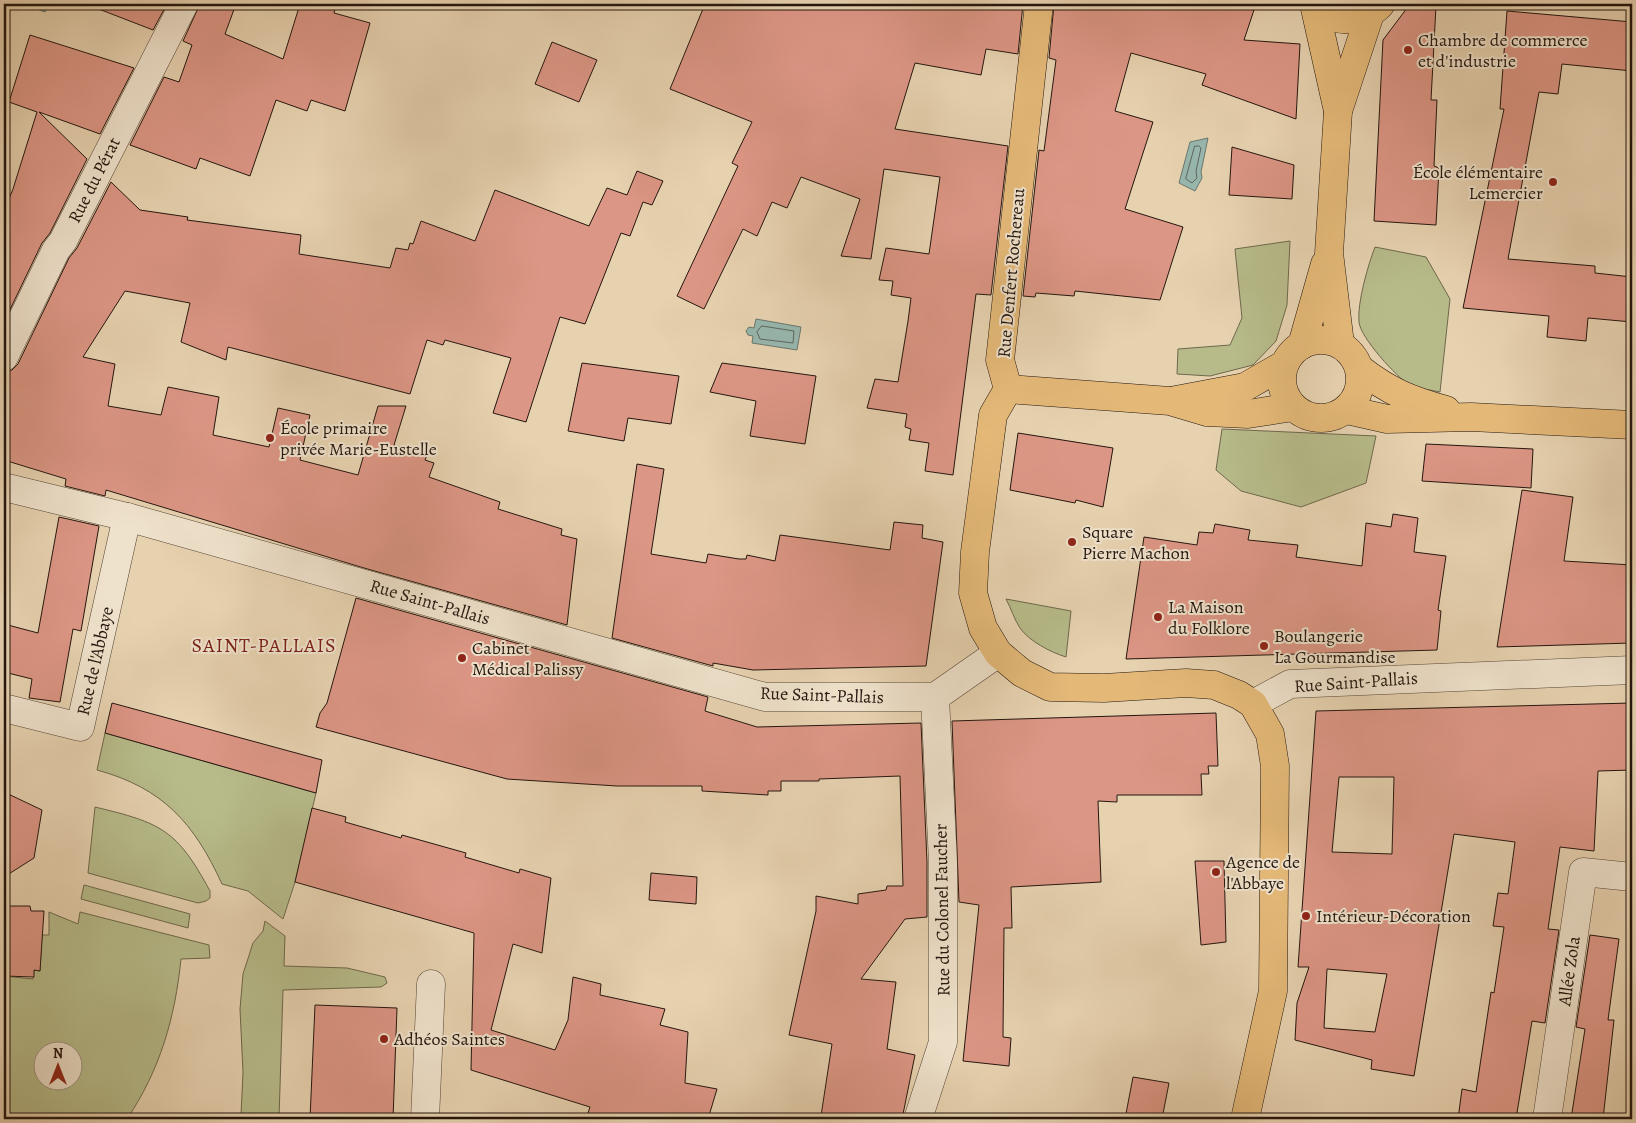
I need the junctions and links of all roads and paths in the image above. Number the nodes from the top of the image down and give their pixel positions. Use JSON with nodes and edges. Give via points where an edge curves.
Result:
{"nodes":[{"id":1,"x":184,"y":4,"type":"edge"},
{"id":2,"x":1038,"y":4,"type":"edge"},
{"id":3,"x":1314,"y":4,"type":"edge"},
{"id":4,"x":1376,"y":9,"type":"edge"},
{"id":5,"x":1338,"y":111,"type":"junction"},
{"id":6,"x":1329,"y":253,"type":"junction"},
{"id":7,"x":1340,"y":344,"type":"junction"},
{"id":8,"x":1293,"y":355,"type":"junction"},
{"id":9,"x":4,"y":357,"type":"edge"},
{"id":10,"x":1360,"y":370,"type":"junction"},
{"id":11,"x":1008,"y":388,"type":"junction"},
{"id":12,"x":1170,"y":401,"type":"junction"},
{"id":13,"x":1293,"y":407,"type":"junction"},
{"id":14,"x":1347,"y":410,"type":"junction"},
{"id":15,"x":1471,"y":417,"type":"junction"},
{"id":16,"x":1632,"y":425,"type":"edge"},
{"id":17,"x":4,"y":487,"type":"edge"},
{"id":18,"x":127,"y":517,"type":"junction"},
{"id":19,"x":998,"y":653,"type":"junction"},
{"id":20,"x":1632,"y":670,"type":"edge"},
{"id":21,"x":935,"y":697,"type":"junction"},
{"id":22,"x":1253,"y":704,"type":"junction"},
{"id":23,"x":4,"y":708,"type":"edge"},
{"id":24,"x":1632,"y":877,"type":"edge"},
{"id":25,"x":431,"y":984,"type":"dead end"},
{"id":26,"x":426,"y":1119,"type":"edge"},
{"id":27,"x":918,"y":1119,"type":"edge"},
{"id":28,"x":1246,"y":1119,"type":"edge"},
{"id":29,"x":1547,"y":1119,"type":"edge"}],
"edges":[{"from":1,"to":9,"type":"street","name":"Rue du Pérat"},
{"from":2,"to":11,"type":"main road","name":"Rue Denfert Rochereau","via":[[1000,360]]},
{"from":3,"to":4,"type":"main road","via":[[1325,14],[1340,20],[1355,20]]},
{"from":3,"to":5,"type":"main road"},
{"from":4,"to":5,"type":"main road"},
{"from":5,"to":6,"type":"main road"},
{"from":6,"to":7,"type":"main road"},
{"from":6,"to":8,"type":"main road"},
{"from":7,"to":8,"type":"main road","via":[[1314,340]]},
{"from":7,"to":10,"type":"main road","via":[[1349,350]]},
{"from":8,"to":12,"type":"main road","via":[[1245,387]]},
{"from":8,"to":13,"type":"main road","via":[[1282,387]]},
{"from":10,"to":14,"type":"main road","via":[[1359,392]]},
{"from":10,"to":15,"type":"main road","via":[[1394,393]]},
{"from":11,"to":12,"type":"main road"},
{"from":11,"to":19,"type":"main road","via":[[993,415],[975,552],[974,593],[983,628]]},
{"from":12,"to":13,"type":"main road","via":[[1207,412],[1248,414]]},
{"from":13,"to":14,"type":"main road","via":[[1313,418],[1325,419]]},
{"from":14,"to":15,"type":"main road","via":[[1387,419]]},
{"from":15,"to":16,"type":"main road"},
{"from":17,"to":18,"type":"street","name":"Rue Saint-Pallais"},
{"from":18,"to":21,"type":"street","name":"Rue Saint-Pallais","via":[[765,697]]},
{"from":18,"to":23,"type":"street","name":"Rue de l'Abbaye","via":[[80,728]]},
{"from":19,"to":21,"type":"street"},
{"from":19,"to":22,"type":"main road","via":[[1022,673],[1050,687],[1214,685]]},
{"from":20,"to":22,"type":"street","name":"Rue Saint-Pallais","via":[[1290,684]]},
{"from":21,"to":27,"type":"street","name":"Rue du Colonel Faucher","via":[[943,862],[943,1042]]},
{"from":22,"to":28,"type":"main road","via":[[1270,734],[1275,766],[1273,991]]},
{"from":24,"to":29,"type":"street","name":"Allée Zola","via":[[1583,872]]},
{"from":25,"to":26,"type":"street"}]}
